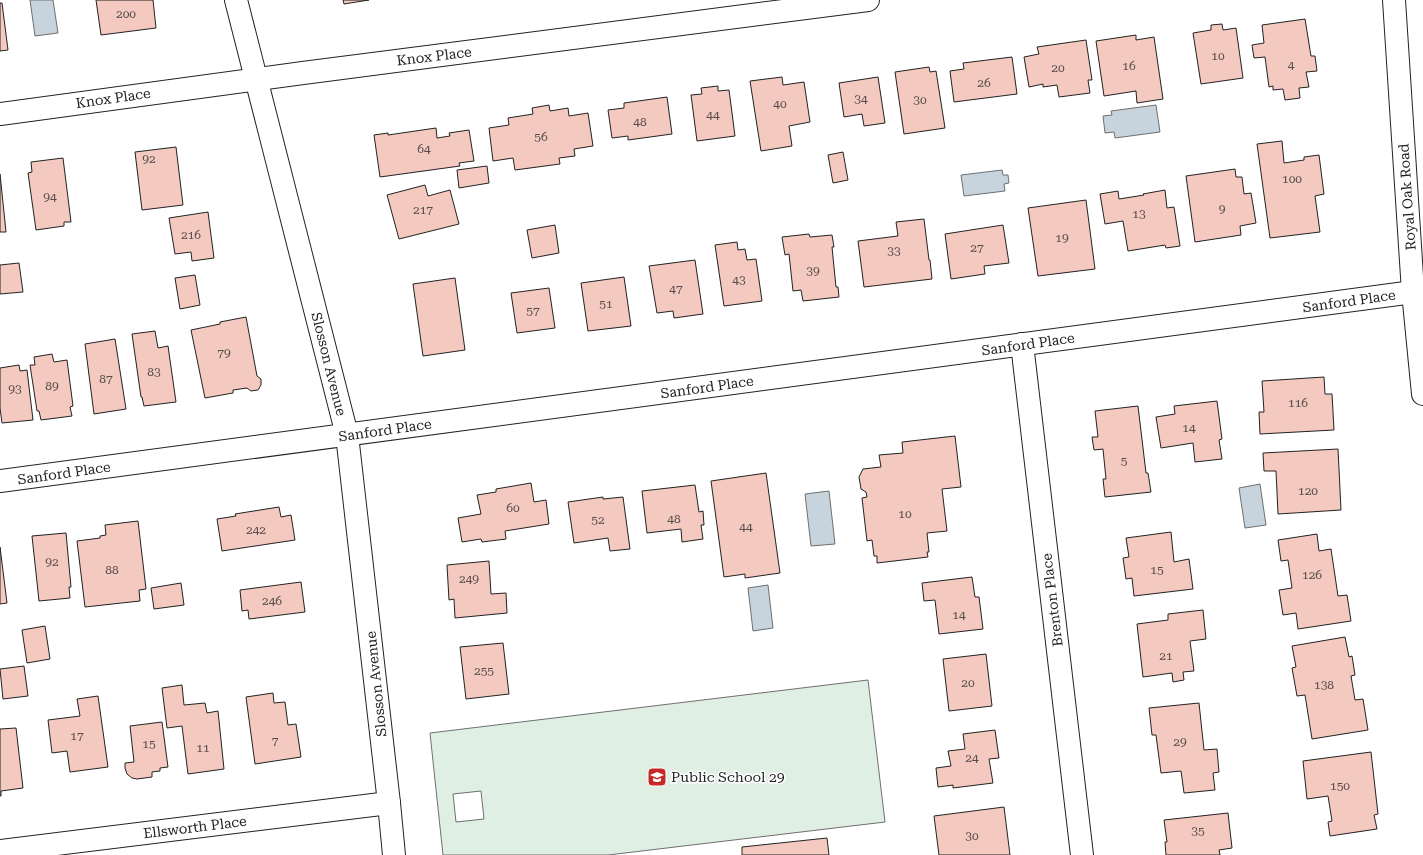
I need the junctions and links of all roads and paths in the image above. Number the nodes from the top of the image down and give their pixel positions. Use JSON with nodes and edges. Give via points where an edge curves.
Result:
{"nodes":[{"id":1,"x":236,"y":0,"type":"edge"},
{"id":2,"x":868,"y":0,"type":"edge"},
{"id":3,"x":1394,"y":0,"type":"edge"},
{"id":4,"x":257,"y":79,"type":"junction"},
{"id":5,"x":0,"y":114,"type":"edge"},
{"id":6,"x":1413,"y":292,"type":"junction"},
{"id":7,"x":1022,"y":344,"type":"junction"},
{"id":8,"x":1423,"y":394,"type":"edge"},
{"id":9,"x":348,"y":435,"type":"junction"},
{"id":10,"x":0,"y":481,"type":"edge"},
{"id":11,"x":389,"y":802,"type":"junction"},
{"id":12,"x":0,"y":852,"type":"edge"},
{"id":13,"x":394,"y":855,"type":"edge"},
{"id":14,"x":1082,"y":855,"type":"edge"}],
"edges":[{"from":1,"to":4,"type":"street","name":"Slosson Avenue"},
{"from":2,"to":4,"type":"street","name":"Knox Place"},
{"from":3,"to":6,"type":"street","name":"Royal Oak Road"},
{"from":4,"to":5,"type":"street","name":"Knox Place"},
{"from":4,"to":9,"type":"street","name":"Slosson Avenue"},
{"from":6,"to":7,"type":"street","name":"Sanford Place"},
{"from":6,"to":8,"type":"street","name":"Royal Oak Road"},
{"from":7,"to":9,"type":"street","name":"Sanford Place"},
{"from":7,"to":14,"type":"street","name":"Brenton Place"},
{"from":9,"to":10,"type":"street","name":"Sanford Place"},
{"from":9,"to":11,"type":"street","name":"Slosson Avenue"},
{"from":11,"to":12,"type":"street","name":"Ellsworth Place"},
{"from":11,"to":13,"type":"street","name":"Slosson Avenue"}]}
